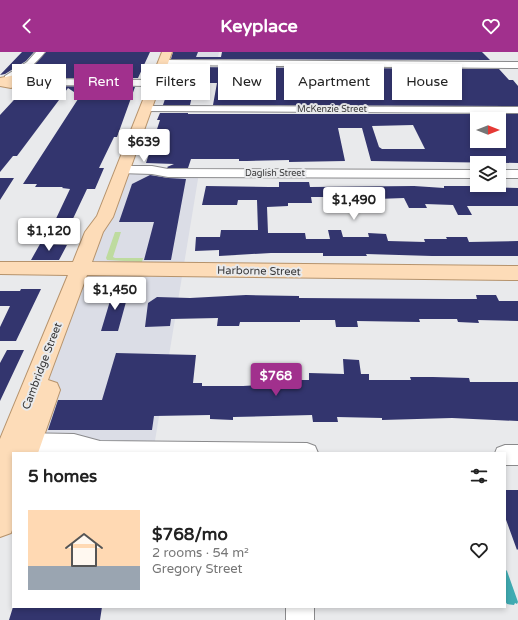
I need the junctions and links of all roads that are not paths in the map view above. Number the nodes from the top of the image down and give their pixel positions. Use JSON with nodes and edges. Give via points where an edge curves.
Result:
{"nodes":[{"id":1,"x":41,"y":52,"type":"edge"},
{"id":2,"x":500,"y":56,"type":"dead end"},
{"id":3,"x":165,"y":58,"type":"edge"},
{"id":4,"x":513,"y":65,"type":"edge"},
{"id":5,"x":518,"y":74,"type":"edge"},
{"id":6,"x":141,"y":82,"type":"edge"},
{"id":7,"x":7,"y":83,"type":"edge"},
{"id":8,"x":149,"y":100,"type":"edge"},
{"id":9,"x":146,"y":109,"type":"junction"},
{"id":10,"x":518,"y":110,"type":"edge"},
{"id":11,"x":122,"y":173,"type":"junction"},
{"id":12,"x":470,"y":174,"type":"edge"},
{"id":13,"x":506,"y":174,"type":"edge"},
{"id":14,"x":518,"y":174,"type":"edge"},
{"id":15,"x":0,"y":268,"type":"edge"},
{"id":16,"x":85,"y":273,"type":"junction"},
{"id":17,"x":518,"y":273,"type":"edge"},
{"id":18,"x":0,"y":276,"type":"edge"},
{"id":19,"x":518,"y":281,"type":"edge"},
{"id":20,"x":17,"y":452,"type":"edge"},
{"id":21,"x":44,"y":452,"type":"edge"},
{"id":22,"x":97,"y":452,"type":"edge"},
{"id":23,"x":506,"y":455,"type":"edge"},
{"id":24,"x":518,"y":455,"type":"edge"},
{"id":25,"x":12,"y":469,"type":"edge"},
{"id":26,"x":0,"y":522,"type":"edge"},
{"id":27,"x":300,"y":608,"type":"edge"},
{"id":28,"x":300,"y":620,"type":"edge"}],
"edges":[{"from":1,"to":7,"type":"street","via":[[30,66]]},
{"from":2,"to":4,"type":"street"},
{"from":3,"to":4,"type":"street"},
{"from":4,"to":5,"type":"street"},
{"from":6,"to":7,"type":"street"},
{"from":8,"to":9,"type":"main road","name":"Cambridge Street"},
{"from":9,"to":10,"type":"street","name":"McKenzie Street"},
{"from":9,"to":11,"type":"main road","name":"Cambridge Street"},
{"from":11,"to":12,"type":"street","name":"Daglish Street"},
{"from":11,"to":16,"type":"main road","name":"Cambridge Street","via":[[105,217],[105,233]]},
{"from":13,"to":14,"type":"street"},
{"from":15,"to":16,"type":"main road","name":"Harborne Street"},
{"from":16,"to":17,"type":"main road","name":"Harborne Street"},
{"from":16,"to":18,"type":"main road","name":"Harborne Street"},
{"from":16,"to":19,"type":"main road","name":"Harborne Street"},
{"from":16,"to":20,"type":"main road","name":"Cambridge Street"},
{"from":21,"to":22,"type":"street","via":[[74,444]]},
{"from":23,"to":24,"type":"street"},
{"from":25,"to":26,"type":"main road","name":"Cambridge Street"},
{"from":27,"to":28,"type":"street"}]}
